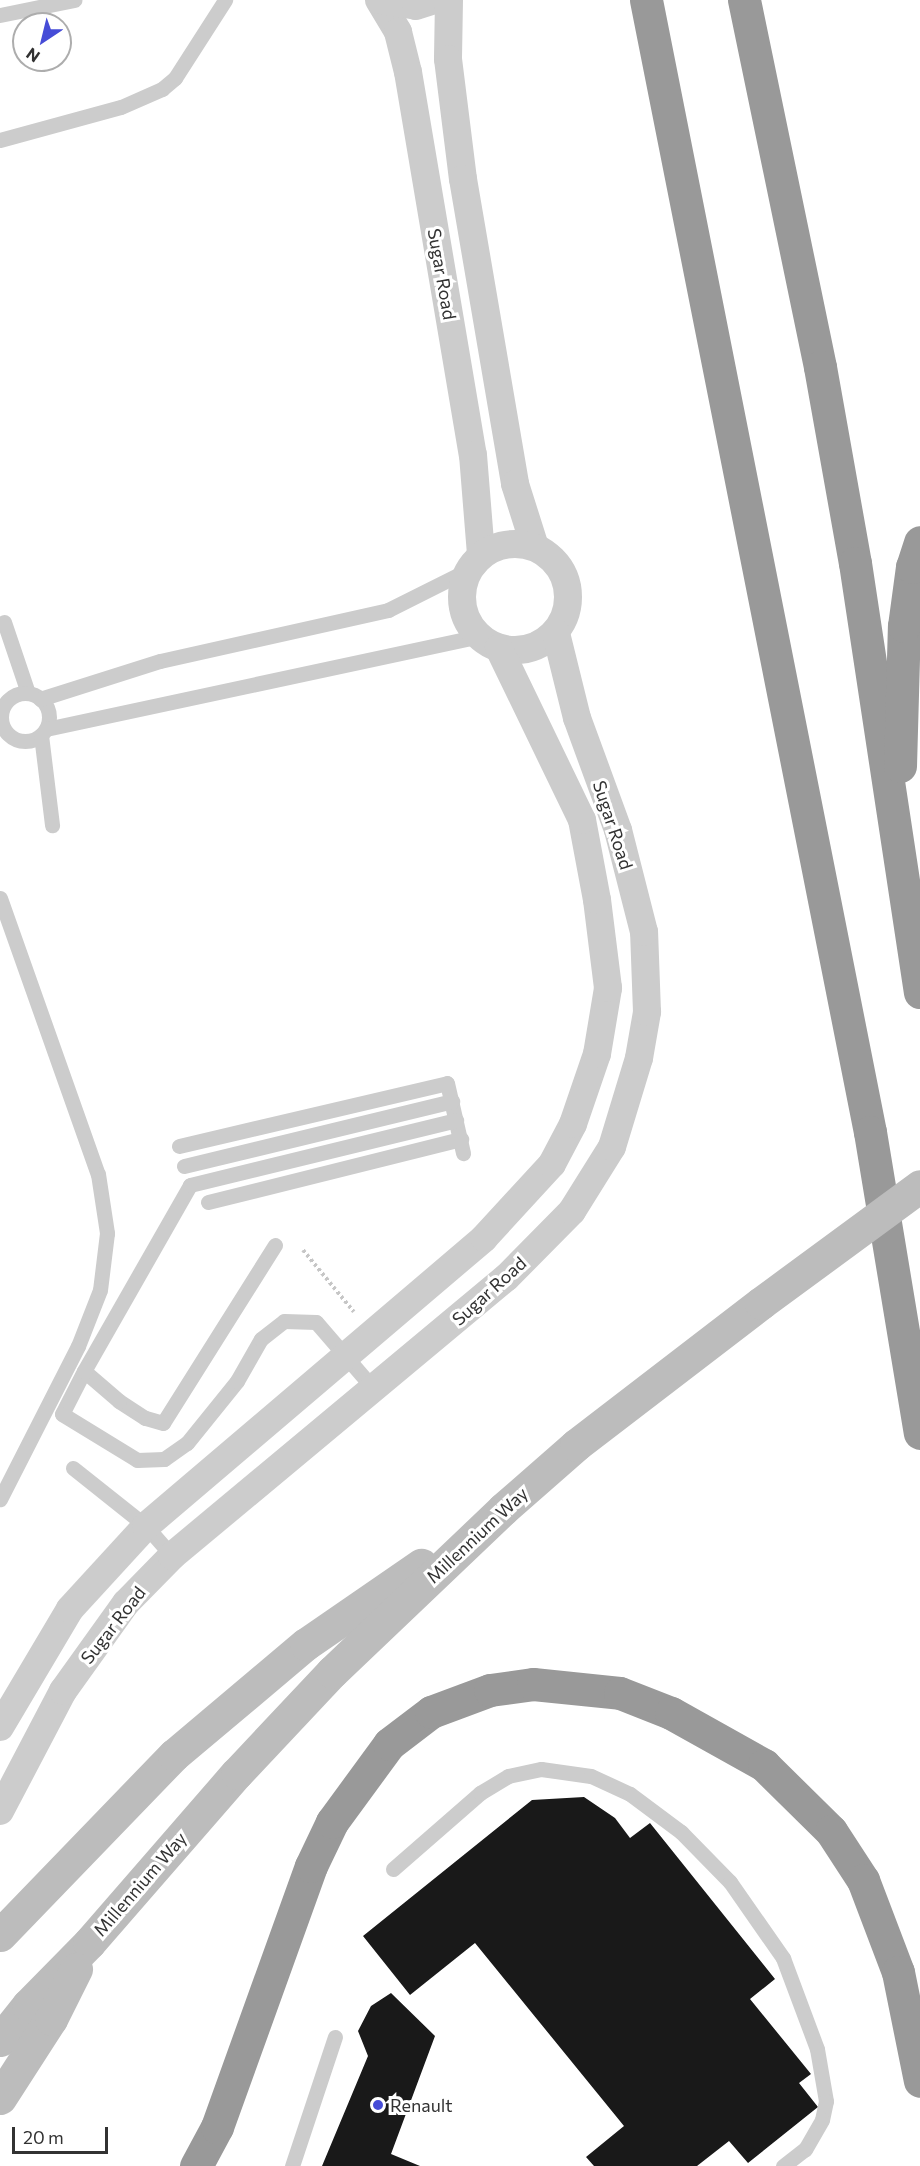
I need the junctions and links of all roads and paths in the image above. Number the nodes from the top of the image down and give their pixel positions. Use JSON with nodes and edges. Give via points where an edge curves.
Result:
{"nodes":[{"id":1,"x":74,"y":0,"type":"edge"},
{"id":2,"x":225,"y":0,"type":"edge"},
{"id":3,"x":379,"y":0,"type":"edge"},
{"id":4,"x":434,"y":0,"type":"edge"},
{"id":5,"x":449,"y":0,"type":"edge"},
{"id":6,"x":646,"y":0,"type":"edge"},
{"id":7,"x":744,"y":0,"type":"edge"},
{"id":8,"x":0,"y":15,"type":"edge"},
{"id":9,"x":0,"y":140,"type":"edge"},
{"id":10,"x":920,"y":542,"type":"edge"},
{"id":11,"x":535,"y":547,"type":"junction"},
{"id":12,"x":474,"y":563,"type":"junction"},
{"id":13,"x":4,"y":621,"type":"dead end"},
{"id":14,"x":556,"y":633,"type":"junction"},
{"id":15,"x":488,"y":642,"type":"junction"},
{"id":16,"x":34,"y":696,"type":"junction"},
{"id":17,"x":44,"y":732,"type":"junction"},
{"id":18,"x":52,"y":825,"type":"dead end"},
{"id":19,"x":897,"y":842,"type":"junction"},
{"id":20,"x":0,"y":898,"type":"edge"},
{"id":21,"x":920,"y":992,"type":"edge"},
{"id":22,"x":452,"y":1101,"type":"junction"},
{"id":23,"x":456,"y":1119,"type":"junction"},
{"id":24,"x":179,"y":1146,"type":"dead end"},
{"id":25,"x":184,"y":1166,"type":"dead end"},
{"id":26,"x":920,"y":1186,"type":"edge"},
{"id":27,"x":208,"y":1202,"type":"dead end"},
{"id":28,"x":275,"y":1245,"type":"dead end"},
{"id":29,"x":345,"y":1355,"type":"junction"},
{"id":30,"x":84,"y":1371,"type":"junction"},
{"id":31,"x":374,"y":1388,"type":"junction"},
{"id":32,"x":920,"y":1433,"type":"edge"},
{"id":33,"x":73,"y":1468,"type":"dead end"},
{"id":34,"x":0,"y":1499,"type":"edge"},
{"id":35,"x":503,"y":1509,"type":"junction"},
{"id":36,"x":146,"y":1526,"type":"junction"},
{"id":37,"x":172,"y":1556,"type":"junction"},
{"id":38,"x":0,"y":1727,"type":"edge"},
{"id":39,"x":0,"y":1811,"type":"edge"},
{"id":40,"x":393,"y":1869,"type":"dead end"},
{"id":41,"x":0,"y":1935,"type":"edge"},
{"id":42,"x":89,"y":1943,"type":"junction"},
{"id":43,"x":335,"y":2037,"type":"dead end"},
{"id":44,"x":0,"y":2040,"type":"edge"},
{"id":45,"x":920,"y":2081,"type":"edge"},
{"id":46,"x":0,"y":2098,"type":"edge"},
{"id":47,"x":217,"y":2127,"type":"junction"},
{"id":48,"x":196,"y":2166,"type":"edge"},
{"id":49,"x":211,"y":2166,"type":"edge"},
{"id":50,"x":292,"y":2166,"type":"edge"},
{"id":51,"x":783,"y":2166,"type":"edge"}],
"edges":[{"from":1,"to":8,"type":"lane"},
{"from":2,"to":9,"type":"lane","via":[[175,78],[162,90],[122,107]]},
{"from":3,"to":4,"type":"street","via":[[416,6]]},
{"from":3,"to":12,"type":"street","name":"Sugar Road","via":[[395,26],[408,72],[473,455]]},
{"from":5,"to":11,"type":"street","name":"Sugar Road","via":[[448,69],[463,179],[515,484]]},
{"from":6,"to":32,"type":"highway","via":[[870,1132]]},
{"from":7,"to":19,"type":"highway","via":[[820,367],[855,563]]},
{"from":10,"to":19,"type":"highway","via":[[912,567],[904,626]]},
{"from":11,"to":12,"type":"street","via":[[507,544]]},
{"from":11,"to":14,"type":"street","via":[[553,559],[566,578],[569,599]]},
{"from":12,"to":15,"type":"street","via":[[461,593],[465,616]]},
{"from":12,"to":16,"type":"lane","via":[[388,610],[160,661]]},
{"from":13,"to":16,"type":"lane"},
{"from":14,"to":15,"type":"street","via":[[530,649]]},
{"from":14,"to":31,"type":"street","name":"Sugar Road","via":[[577,718],[618,830],[644,933],[647,1012],[639,1058],[612,1147],[572,1211],[506,1278]]},
{"from":15,"to":17,"type":"lane"},
{"from":15,"to":29,"type":"street","name":"Sugar Road","via":[[582,820],[608,988],[597,1054],[573,1124],[552,1164],[484,1238]]},
{"from":16,"to":17,"type":"lane","via":[[48,710]]},
{"from":16,"to":17,"type":"lane","via":[[7,702],[2,724],[19,740],[30,740]]},
{"from":17,"to":18,"type":"lane"},
{"from":19,"to":21,"type":"highway"},
{"from":20,"to":34,"type":"lane","via":[[98,1174],[107,1233],[100,1290],[78,1346]]},
{"from":22,"to":23,"type":"lane"},
{"from":22,"to":24,"type":"lane","via":[[447,1083]]},
{"from":22,"to":25,"type":"lane"},
{"from":23,"to":27,"type":"lane","via":[[462,1146]]},
{"from":23,"to":30,"type":"lane","via":[[190,1185]]},
{"from":26,"to":35,"type":"street","name":"Millennium Way","bridge":true,"via":[[658,1379]]},
{"from":28,"to":30,"type":"lane","via":[[163,1423],[145,1418],[119,1401]]},
{"from":29,"to":30,"type":"lane","via":[[316,1323],[284,1321],[261,1339],[237,1381],[187,1443],[164,1459],[137,1460],[62,1414]]},
{"from":29,"to":31,"type":"lane"},
{"from":29,"to":36,"type":"street","name":"Sugar Road"},
{"from":31,"to":37,"type":"street","name":"Sugar Road"},
{"from":33,"to":36,"type":"lane"},
{"from":35,"to":41,"type":"street","via":[[306,1644],[174,1755]]},
{"from":35,"to":42,"type":"street","name":"Millennium Way","via":[[332,1672],[237,1773]]},
{"from":36,"to":37,"type":"lane"},
{"from":36,"to":38,"type":"street","name":"Sugar Road","via":[[70,1610]]},
{"from":37,"to":39,"type":"street","name":"Sugar Road","via":[[126,1603],[63,1691]]},
{"from":40,"to":51,"type":"lane","via":[[480,1793],[508,1776],[541,1769],[591,1776],[630,1794],[681,1832],[730,1882],[783,1958],[817,2049],[826,2102],[822,2120],[805,2149]]},
{"from":42,"to":44,"type":"street","name":"Millennium Way","via":[[28,2005]]},
{"from":42,"to":46,"type":"street","name":"Millennium Way","via":[[51,2019]]},
{"from":43,"to":50,"type":"lane"},
{"from":45,"to":47,"type":"highway","via":[[898,1972],[863,1880],[831,1831],[764,1765],[671,1713],[620,1693],[533,1684],[490,1690],[431,1712],[389,1744],[332,1822],[311,1866]]},
{"from":47,"to":48,"type":"highway"},
{"from":47,"to":49,"type":"highway"}]}
